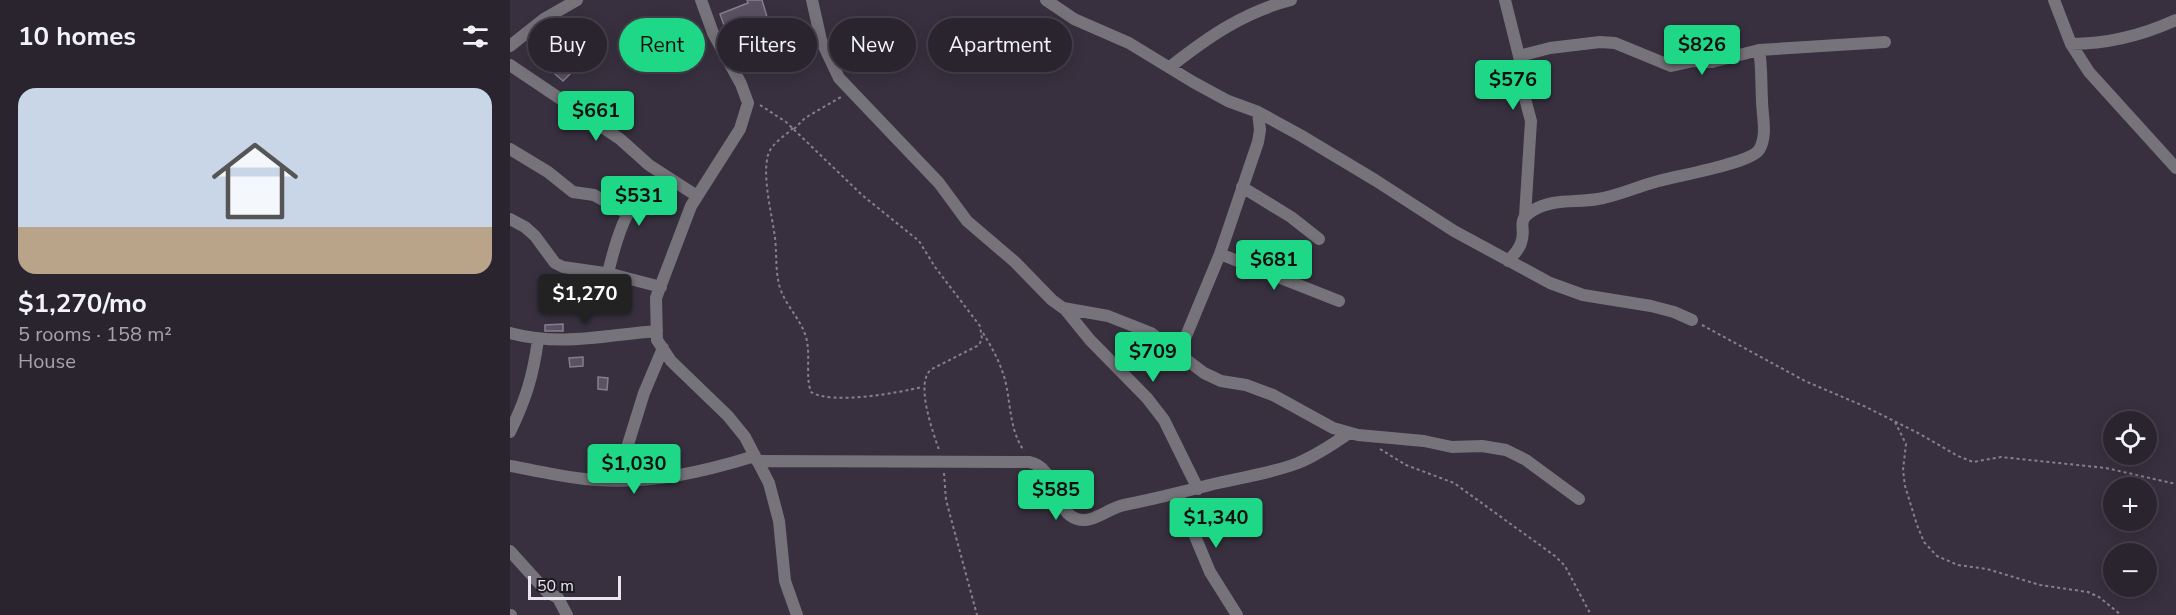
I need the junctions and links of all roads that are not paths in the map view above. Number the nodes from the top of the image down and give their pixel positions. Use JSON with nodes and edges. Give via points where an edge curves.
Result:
{"nodes":[{"id":1,"x":577,"y":0,"type":"edge"},
{"id":2,"x":701,"y":0,"type":"edge"},
{"id":3,"x":812,"y":0,"type":"edge"},
{"id":4,"x":1046,"y":0,"type":"edge"},
{"id":5,"x":1291,"y":0,"type":"edge"},
{"id":6,"x":1505,"y":0,"type":"edge"},
{"id":7,"x":2054,"y":0,"type":"edge"},
{"id":8,"x":2176,"y":20,"type":"edge"},
{"id":9,"x":1885,"y":42,"type":"dead end"},
{"id":10,"x":2071,"y":44,"type":"junction"},
{"id":11,"x":510,"y":46,"type":"edge"},
{"id":12,"x":1759,"y":50,"type":"junction"},
{"id":13,"x":1519,"y":56,"type":"junction"},
{"id":14,"x":510,"y":65,"type":"edge"},
{"id":15,"x":1170,"y":67,"type":"junction"},
{"id":16,"x":1258,"y":112,"type":"junction"},
{"id":17,"x":510,"y":149,"type":"edge"},
{"id":18,"x":2176,"y":168,"type":"edge"},
{"id":19,"x":667,"y":177,"type":"junction"},
{"id":20,"x":1242,"y":187,"type":"junction"},
{"id":21,"x":698,"y":196,"type":"junction"},
{"id":22,"x":628,"y":214,"type":"junction"},
{"id":23,"x":1525,"y":216,"type":"junction"},
{"id":24,"x":510,"y":219,"type":"edge"},
{"id":25,"x":1319,"y":239,"type":"dead end"},
{"id":26,"x":1220,"y":254,"type":"junction"},
{"id":27,"x":1508,"y":261,"type":"junction"},
{"id":28,"x":608,"y":273,"type":"junction"},
{"id":29,"x":661,"y":287,"type":"junction"},
{"id":30,"x":1339,"y":301,"type":"dead end"},
{"id":31,"x":1064,"y":308,"type":"junction"},
{"id":32,"x":1692,"y":320,"type":"road end"},
{"id":33,"x":657,"y":331,"type":"junction"},
{"id":34,"x":510,"y":333,"type":"edge"},
{"id":35,"x":538,"y":340,"type":"junction"},
{"id":36,"x":663,"y":348,"type":"junction"},
{"id":37,"x":1179,"y":353,"type":"junction"},
{"id":38,"x":510,"y":432,"type":"edge"},
{"id":39,"x":1349,"y":433,"type":"junction"},
{"id":40,"x":756,"y":459,"type":"junction"},
{"id":41,"x":510,"y":466,"type":"edge"},
{"id":42,"x":617,"y":480,"type":"junction"},
{"id":43,"x":1198,"y":489,"type":"junction"},
{"id":44,"x":1177,"y":493,"type":"junction"},
{"id":45,"x":1579,"y":499,"type":"dead end"},
{"id":46,"x":510,"y":551,"type":"edge"},
{"id":47,"x":567,"y":615,"type":"edge"},
{"id":48,"x":798,"y":615,"type":"edge"},
{"id":49,"x":1236,"y":615,"type":"edge"}],
"edges":[{"from":1,"to":11,"type":"street","via":[[544,19]]},
{"from":2,"to":21,"type":"street","via":[[713,33],[747,99],[740,129]]},
{"from":3,"to":31,"type":"street","via":[[839,78],[939,183],[967,222]]},
{"from":4,"to":15,"type":"street","via":[[1074,19],[1129,43]]},
{"from":5,"to":15,"type":"street","via":[[1239,19]]},
{"from":6,"to":13,"type":"street"},
{"from":7,"to":10,"type":"street"},
{"from":8,"to":10,"type":"street","via":[[2151,31],[2090,44]]},
{"from":9,"to":12,"type":"street"},
{"from":10,"to":18,"type":"street","via":[[2089,72]]},
{"from":12,"to":13,"type":"street","via":[[1712,62],[1671,66],[1633,49],[1600,42]]},
{"from":12,"to":23,"type":"street","via":[[1764,125],[1758,151],[1747,158],[1609,196],[1540,206]]},
{"from":13,"to":23,"type":"street","via":[[1531,121]]},
{"from":14,"to":19,"type":"street","via":[[620,139]]},
{"from":15,"to":16,"type":"street","via":[[1228,101]]},
{"from":16,"to":20,"type":"street","via":[[1258,142]]},
{"from":16,"to":27,"type":"street"},
{"from":17,"to":22,"type":"street","via":[[573,192],[594,195]]},
{"from":19,"to":21,"type":"street"},
{"from":19,"to":22,"type":"street","via":[[635,202]]},
{"from":20,"to":25,"type":"street"},
{"from":20,"to":26,"type":"street"},
{"from":21,"to":29,"type":"street"},
{"from":22,"to":28,"type":"street"},
{"from":23,"to":27,"type":"street","via":[[1521,243]]},
{"from":24,"to":28,"type":"street","via":[[535,236],[555,263]]},
{"from":26,"to":30,"type":"street"},
{"from":26,"to":37,"type":"street"},
{"from":27,"to":32,"type":"street","via":[[1583,295],[1651,306]]},
{"from":28,"to":29,"type":"street"},
{"from":29,"to":33,"type":"street","via":[[656,298]]},
{"from":31,"to":37,"type":"street","via":[[1108,316],[1151,333]]},
{"from":31,"to":43,"type":"street","via":[[1164,420]]},
{"from":33,"to":35,"type":"street","via":[[587,340]]},
{"from":33,"to":36,"type":"street"},
{"from":34,"to":35,"type":"street"},
{"from":35,"to":38,"type":"street","via":[[534,373]]},
{"from":36,"to":40,"type":"street","via":[[671,361],[729,416]]},
{"from":36,"to":42,"type":"street","via":[[644,393]]},
{"from":37,"to":39,"type":"street","via":[[1204,373],[1266,392]]},
{"from":39,"to":43,"type":"street","via":[[1319,454],[1295,464]]},
{"from":39,"to":45,"type":"street","via":[[1506,450]]},
{"from":40,"to":42,"type":"street","via":[[667,478]]},
{"from":40,"to":44,"type":"street","via":[[1033,463],[1046,472],[1060,501],[1077,519],[1094,518],[1111,508]]},
{"from":40,"to":48,"type":"street","via":[[769,483],[785,581]]},
{"from":41,"to":42,"type":"street"},
{"from":43,"to":44,"type":"street"},
{"from":44,"to":49,"type":"street","via":[[1210,572]]},
{"from":46,"to":47,"type":"street","via":[[558,598]]}]}
